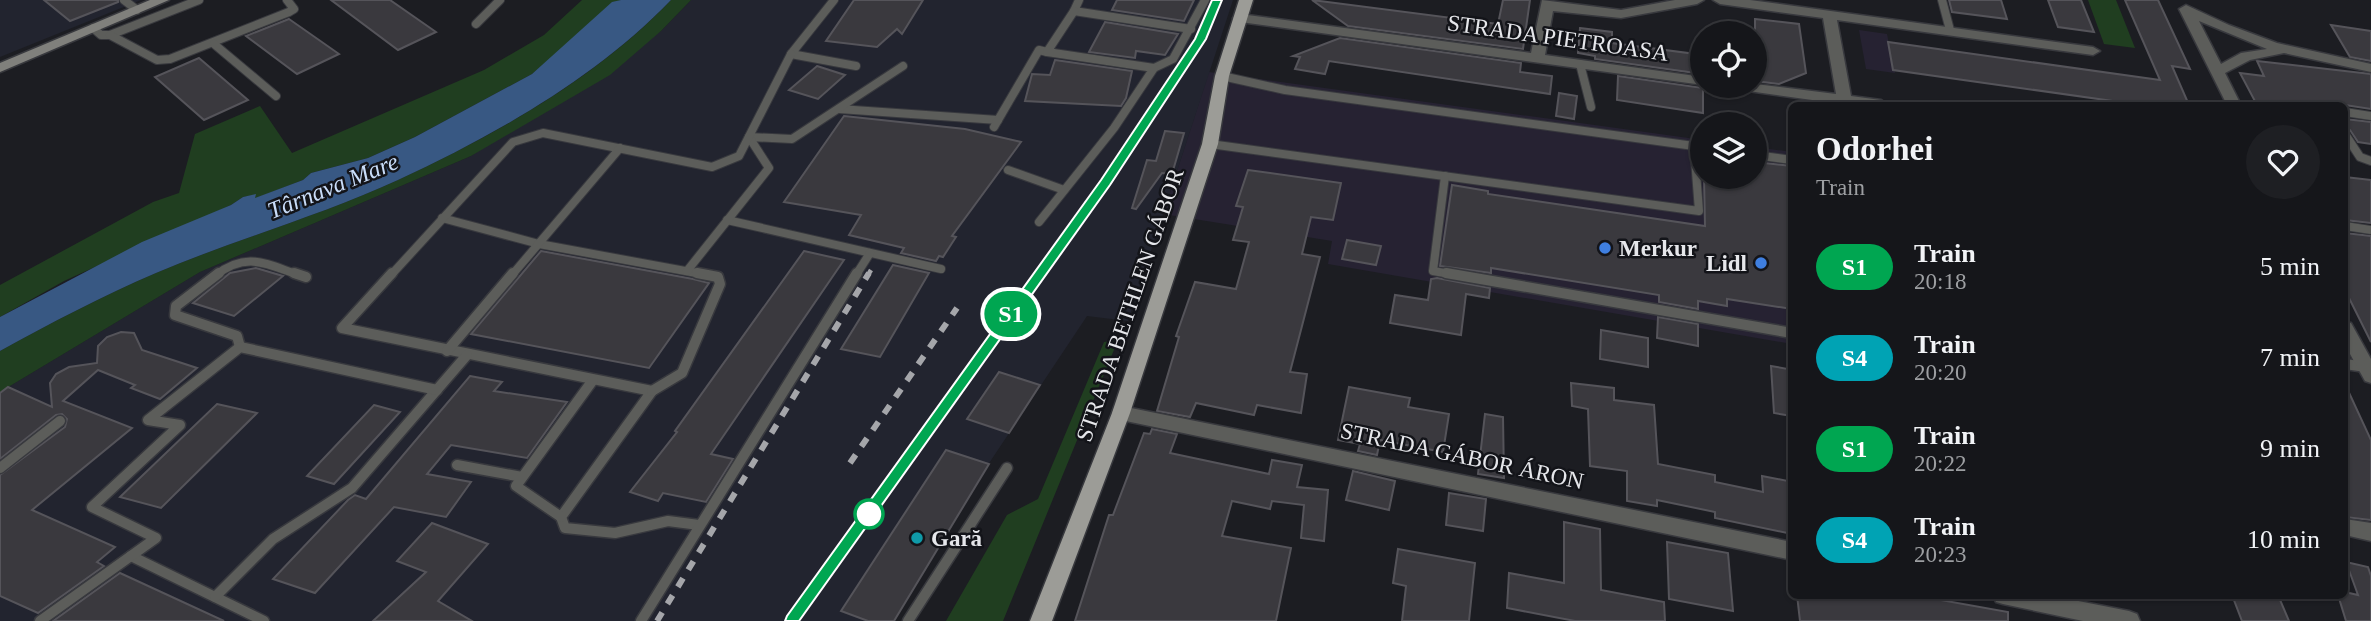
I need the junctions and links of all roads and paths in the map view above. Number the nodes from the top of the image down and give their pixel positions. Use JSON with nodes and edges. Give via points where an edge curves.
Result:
{"nodes":[{"id":1,"x":124,"y":0,"type":"edge"},
{"id":2,"x":162,"y":0,"type":"edge"},
{"id":3,"x":199,"y":0,"type":"edge"},
{"id":4,"x":287,"y":0,"type":"edge"},
{"id":5,"x":500,"y":0,"type":"edge"},
{"id":6,"x":834,"y":0,"type":"edge"},
{"id":7,"x":1079,"y":0,"type":"edge"},
{"id":8,"x":1205,"y":0,"type":"edge"},
{"id":9,"x":1246,"y":0,"type":"edge"},
{"id":10,"x":1698,"y":0,"type":"edge"},
{"id":11,"x":1720,"y":0,"type":"edge"},
{"id":12,"x":1942,"y":0,"type":"edge"},
{"id":13,"x":1549,"y":3,"type":"edge"},
{"id":14,"x":2183,"y":4,"type":"edge"},
{"id":15,"x":137,"y":10,"type":"junction"},
{"id":16,"x":1074,"y":11,"type":"junction"},
{"id":17,"x":1829,"y":14,"type":"junction"},
{"id":18,"x":1240,"y":18,"type":"junction"},
{"id":19,"x":476,"y":24,"type":"dead end"},
{"id":20,"x":93,"y":29,"type":"junction"},
{"id":21,"x":1191,"y":29,"type":"junction"},
{"id":22,"x":1950,"y":30,"type":"junction"},
{"id":23,"x":110,"y":35,"type":"junction"},
{"id":24,"x":214,"y":44,"type":"junction"},
{"id":25,"x":2094,"y":51,"type":"dead end"},
{"id":26,"x":2289,"y":51,"type":"junction"},
{"id":27,"x":1047,"y":52,"type":"junction"},
{"id":28,"x":791,"y":54,"type":"junction"},
{"id":29,"x":1537,"y":58,"type":"junction"},
{"id":30,"x":1580,"y":64,"type":"junction"},
{"id":31,"x":856,"y":66,"type":"dead end"},
{"id":32,"x":903,"y":66,"type":"dead end"},
{"id":33,"x":0,"y":68,"type":"edge"},
{"id":34,"x":1154,"y":68,"type":"junction"},
{"id":35,"x":2371,"y":68,"type":"edge"},
{"id":36,"x":2219,"y":71,"type":"junction"},
{"id":37,"x":1222,"y":76,"type":"junction"},
{"id":38,"x":1690,"y":79,"type":"edge"},
{"id":39,"x":1767,"y":90,"type":"edge"},
{"id":40,"x":276,"y":96,"type":"dead end"},
{"id":41,"x":1844,"y":100,"type":"junction"},
{"id":42,"x":1859,"y":102,"type":"edge"},
{"id":43,"x":2233,"y":102,"type":"edge"},
{"id":44,"x":1591,"y":107,"type":"dead end"},
{"id":45,"x":839,"y":109,"type":"junction"},
{"id":46,"x":2348,"y":112,"type":"edge"},
{"id":47,"x":2371,"y":116,"type":"edge"},
{"id":48,"x":749,"y":137,"type":"junction"},
{"id":49,"x":2348,"y":139,"type":"edge"},
{"id":50,"x":1210,"y":144,"type":"junction"},
{"id":51,"x":1690,"y":146,"type":"edge"},
{"id":52,"x":620,"y":148,"type":"junction"},
{"id":53,"x":1767,"y":157,"type":"edge"},
{"id":54,"x":1788,"y":159,"type":"edge"},
{"id":55,"x":2371,"y":161,"type":"edge"},
{"id":56,"x":1008,"y":170,"type":"dead end"},
{"id":57,"x":1445,"y":176,"type":"junction"},
{"id":58,"x":1699,"y":189,"type":"edge"},
{"id":59,"x":1063,"y":190,"type":"junction"},
{"id":60,"x":442,"y":218,"type":"junction"},
{"id":61,"x":727,"y":220,"type":"junction"},
{"id":62,"x":1039,"y":222,"type":"dead end"},
{"id":63,"x":2348,"y":226,"type":"edge"},
{"id":64,"x":2371,"y":230,"type":"edge"},
{"id":65,"x":539,"y":244,"type":"junction"},
{"id":66,"x":870,"y":253,"type":"junction"},
{"id":67,"x":941,"y":269,"type":"dead end"},
{"id":68,"x":687,"y":271,"type":"junction"},
{"id":69,"x":306,"y":277,"type":"dead end"},
{"id":70,"x":1788,"y":332,"type":"edge"},
{"id":71,"x":2348,"y":334,"type":"edge"},
{"id":72,"x":240,"y":348,"type":"junction"},
{"id":73,"x":447,"y":351,"type":"junction"},
{"id":74,"x":467,"y":355,"type":"junction"},
{"id":75,"x":2362,"y":363,"type":"edge"},
{"id":76,"x":593,"y":380,"type":"junction"},
{"id":77,"x":437,"y":390,"type":"junction"},
{"id":78,"x":652,"y":391,"type":"junction"},
{"id":79,"x":1121,"y":413,"type":"junction"},
{"id":80,"x":60,"y":421,"type":"dead end"},
{"id":81,"x":457,"y":465,"type":"dead end"},
{"id":82,"x":0,"y":468,"type":"edge"},
{"id":83,"x":1007,"y":468,"type":"dead end"},
{"id":84,"x":522,"y":477,"type":"junction"},
{"id":85,"x":561,"y":517,"type":"junction"},
{"id":86,"x":699,"y":525,"type":"junction"},
{"id":87,"x":2348,"y":528,"type":"edge"},
{"id":88,"x":2371,"y":532,"type":"edge"},
{"id":89,"x":1788,"y":550,"type":"edge"},
{"id":90,"x":131,"y":556,"type":"junction"},
{"id":91,"x":215,"y":597,"type":"junction"},
{"id":92,"x":2022,"y":599,"type":"edge"},
{"id":93,"x":40,"y":621,"type":"edge"},
{"id":94,"x":264,"y":621,"type":"edge"},
{"id":95,"x":641,"y":621,"type":"edge"},
{"id":96,"x":908,"y":621,"type":"edge"},
{"id":97,"x":1041,"y":621,"type":"edge"},
{"id":98,"x":2129,"y":621,"type":"edge"}],
"edges":[{"from":1,"to":15,"type":"lane"},
{"from":2,"to":15,"type":"main road"},
{"from":3,"to":23,"type":"lane"},
{"from":4,"to":24,"type":"lane","via":[[294,9]]},
{"from":5,"to":19,"type":"lane"},
{"from":6,"to":28,"type":"lane"},
{"from":7,"to":16,"type":"lane"},
{"from":8,"to":21,"type":"lane"},
{"from":9,"to":18,"type":"main road","name":"STRADA BETHLEN GÁBOR"},
{"from":10,"to":13,"type":"street","via":[[1621,14]]},
{"from":11,"to":17,"type":"street"},
{"from":12,"to":22,"type":"lane"},
{"from":13,"to":29,"type":"street"},
{"from":14,"to":26,"type":"street","via":[[2231,31]]},
{"from":14,"to":36,"type":"street"},
{"from":15,"to":20,"type":"main road"},
{"from":16,"to":21,"type":"lane"},
{"from":16,"to":27,"type":"lane"},
{"from":17,"to":22,"type":"street"},
{"from":17,"to":41,"type":"street"},
{"from":18,"to":29,"type":"street","name":"STRADA PIETROASA"},
{"from":18,"to":37,"type":"main road","name":"STRADA BETHLEN GÁBOR"},
{"from":20,"to":23,"type":"lane"},
{"from":20,"to":33,"type":"main road"},
{"from":21,"to":34,"type":"lane","via":[[1173,59]]},
{"from":22,"to":25,"type":"street"},
{"from":23,"to":24,"type":"lane","via":[[161,60]]},
{"from":24,"to":40,"type":"lane"},
{"from":26,"to":35,"type":"street"},
{"from":26,"to":36,"type":"street","via":[[2255,53]]},
{"from":27,"to":34,"type":"lane"},
{"from":27,"to":45,"type":"lane","via":[[1039,50],[996,123]]},
{"from":28,"to":31,"type":"lane"},
{"from":28,"to":48,"type":"lane"},
{"from":29,"to":30,"type":"street","name":"STRADA PIETROASA"},
{"from":30,"to":38,"type":"street","name":"STRADA PIETROASA"},
{"from":30,"to":44,"type":"lane"},
{"from":32,"to":45,"type":"lane"},
{"from":34,"to":59,"type":"lane","via":[[1125,116]]},
{"from":36,"to":43,"type":"street"},
{"from":37,"to":50,"type":"main road","name":"STRADA BETHLEN GÁBOR"},
{"from":37,"to":51,"type":"lane","via":[[1285,90]]},
{"from":39,"to":41,"type":"street"},
{"from":41,"to":42,"type":"street"},
{"from":45,"to":48,"type":"lane","via":[[792,139]]},
{"from":46,"to":47,"type":"lane"},
{"from":48,"to":52,"type":"lane","via":[[739,156],[712,167]]},
{"from":48,"to":61,"type":"lane","via":[[769,168]]},
{"from":49,"to":55,"type":"lane","via":[[2360,158]]},
{"from":50,"to":57,"type":"lane"},
{"from":50,"to":79,"type":"main road","name":"STRADA BETHLEN GÁBOR"},
{"from":52,"to":60,"type":"lane","via":[[543,133],[513,142]]},
{"from":52,"to":65,"type":"lane"},
{"from":53,"to":54,"type":"lane"},
{"from":56,"to":59,"type":"lane"},
{"from":57,"to":58,"type":"lane","via":[[1699,211]]},
{"from":57,"to":70,"type":"lane","via":[[1433,271]]},
{"from":59,"to":62,"type":"lane"},
{"from":60,"to":65,"type":"lane"},
{"from":60,"to":73,"type":"lane","via":[[342,328]]},
{"from":61,"to":66,"type":"lane"},
{"from":61,"to":68,"type":"lane"},
{"from":63,"to":64,"type":"lane"},
{"from":65,"to":68,"type":"lane"},
{"from":65,"to":73,"type":"lane"},
{"from":66,"to":67,"type":"lane"},
{"from":66,"to":86,"type":"lane"},
{"from":68,"to":78,"type":"lane","via":[[718,277],[720,284],[682,373]]},
{"from":69,"to":72,"type":"lane","via":[[242,259],[176,306],[175,315],[184,320],[237,336]]},
{"from":71,"to":75,"type":"street"},
{"from":72,"to":77,"type":"lane"},
{"from":72,"to":90,"type":"lane","via":[[148,420],[180,425],[92,508],[156,538]]},
{"from":73,"to":74,"type":"lane"},
{"from":74,"to":76,"type":"lane"},
{"from":74,"to":77,"type":"lane"},
{"from":76,"to":78,"type":"lane"},
{"from":76,"to":84,"type":"lane"},
{"from":77,"to":91,"type":"lane","via":[[352,488],[273,539]]},
{"from":78,"to":85,"type":"lane"},
{"from":79,"to":89,"type":"street","name":"STRADA GÁBOR ÁRON"},
{"from":79,"to":97,"type":"main road","name":"STRADA BETHLEN GÁBOR"},
{"from":80,"to":82,"type":"lane"},
{"from":81,"to":84,"type":"lane"},
{"from":83,"to":96,"type":"lane"},
{"from":84,"to":85,"type":"lane","via":[[516,486]]},
{"from":85,"to":86,"type":"lane","via":[[565,528],[615,533],[668,521]]},
{"from":86,"to":95,"type":"lane"},
{"from":87,"to":88,"type":"street"},
{"from":90,"to":91,"type":"lane"},
{"from":90,"to":93,"type":"lane"},
{"from":91,"to":94,"type":"lane"},
{"from":92,"to":98,"type":"street"}]}
